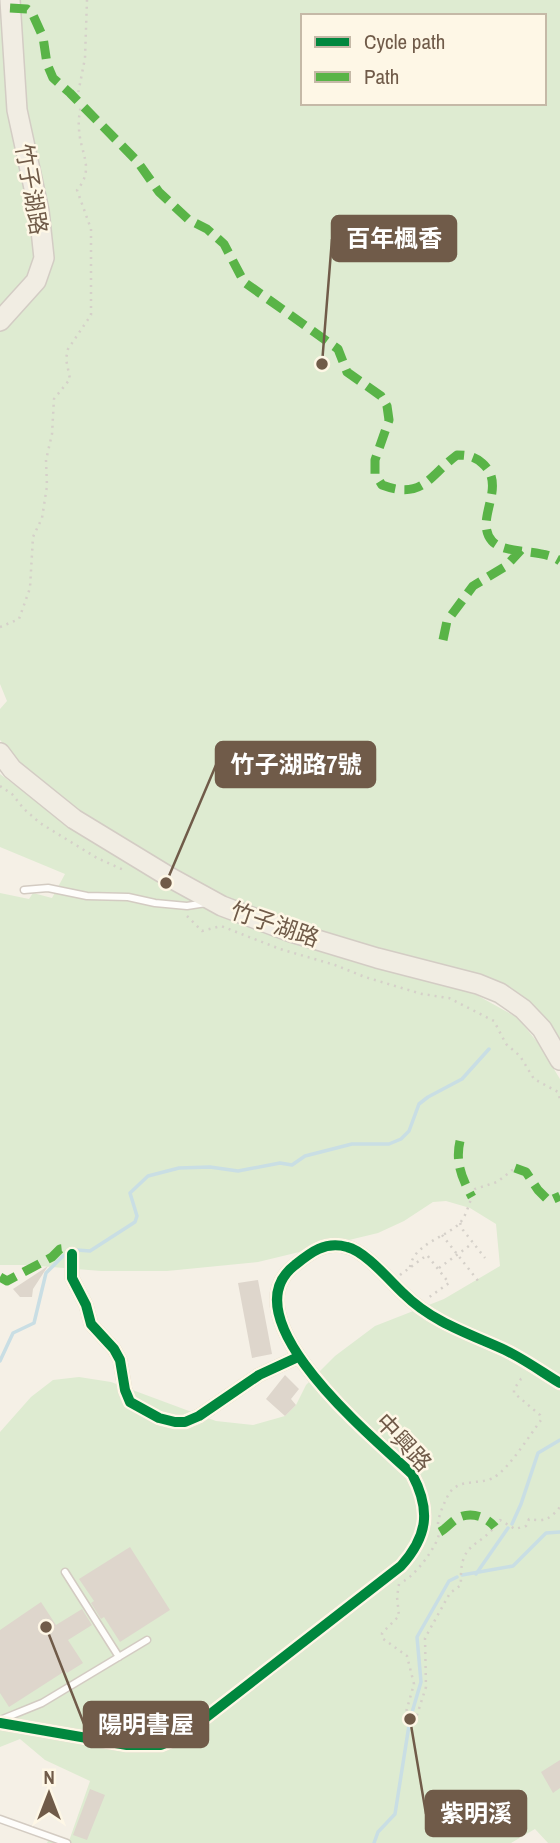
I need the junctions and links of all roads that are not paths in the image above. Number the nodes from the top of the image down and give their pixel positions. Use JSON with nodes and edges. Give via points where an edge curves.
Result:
{"nodes":[{"id":1,"x":10,"y":0,"type":"edge"},
{"id":2,"x":0,"y":321,"type":"edge"},
{"id":3,"x":0,"y":753,"type":"edge"},
{"id":4,"x":24,"y":890,"type":"dead end"},
{"id":5,"x":215,"y":902,"type":"junction"},
{"id":6,"x":560,"y":1060,"type":"edge"},
{"id":7,"x":70,"y":1250,"type":"dead end"},
{"id":8,"x":298,"y":1357,"type":"junction"},
{"id":9,"x":560,"y":1383,"type":"edge"},
{"id":10,"x":65,"y":1572,"type":"dead end"},
{"id":11,"x":147,"y":1640,"type":"dead end"},
{"id":12,"x":119,"y":1657,"type":"junction"},
{"id":13,"x":0,"y":1721,"type":"edge"},
{"id":14,"x":0,"y":1819,"type":"edge"},
{"id":15,"x":67,"y":1843,"type":"edge"}],
"edges":[{"from":1,"to":2,"type":"main road","name":"竹子湖路","via":[[17,110],[39,211],[44,258],[36,281]]},
{"from":3,"to":5,"type":"main road","name":"竹子湖路","via":[[12,769],[74,819]]},
{"from":4,"to":5,"type":"lane","via":[[48,888],[187,905]]},
{"from":5,"to":6,"type":"main road","name":"竹子湖路","via":[[292,932],[500,993],[542,1029]]},
{"from":7,"to":8,"type":"street","via":[[72,1278],[91,1324],[120,1360],[130,1402],[159,1418],[185,1422],[199,1416],[259,1375]]},
{"from":8,"to":9,"type":"street","name":"中興路","via":[[278,1310],[283,1277],[316,1249],[333,1244],[351,1248],[443,1323],[506,1351]]},
{"from":8,"to":13,"type":"street","name":"中興路","via":[[320,1387],[412,1474],[425,1514],[412,1554],[182,1736],[161,1745],[127,1745]]},
{"from":10,"to":12,"type":"lane"},
{"from":11,"to":12,"type":"lane"},
{"from":12,"to":13,"type":"lane","via":[[42,1703]]},
{"from":14,"to":15,"type":"lane"}]}
